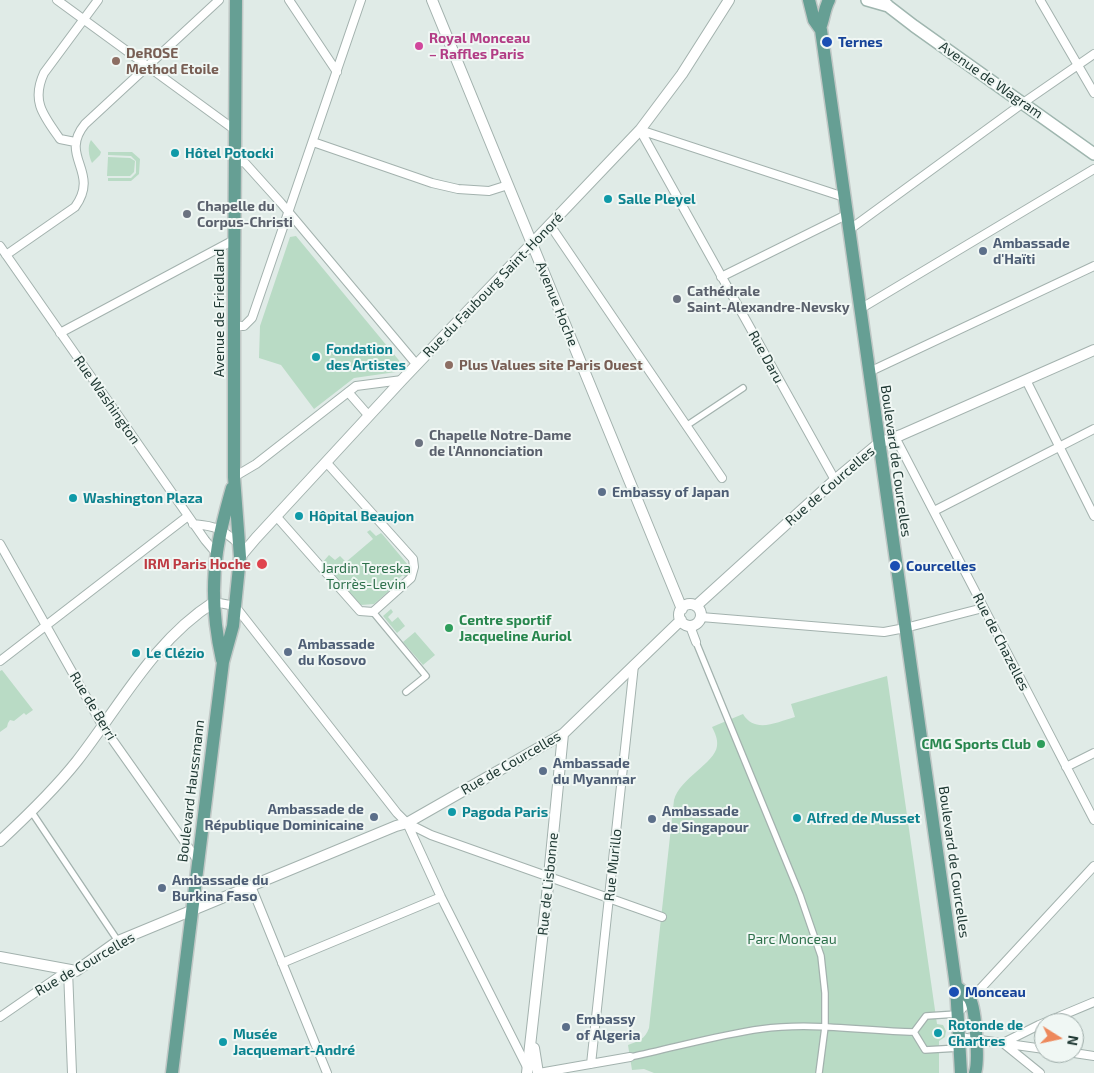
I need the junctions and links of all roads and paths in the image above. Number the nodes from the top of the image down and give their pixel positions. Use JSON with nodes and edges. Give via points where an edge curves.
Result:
{"nodes":[{"id":1,"x":57,"y":0,"type":"edge"},
{"id":2,"x":98,"y":0,"type":"edge"},
{"id":3,"x":220,"y":0,"type":"edge"},
{"id":4,"x":236,"y":0,"type":"edge"},
{"id":5,"x":289,"y":0,"type":"edge"},
{"id":6,"x":361,"y":0,"type":"edge"},
{"id":7,"x":432,"y":0,"type":"edge"},
{"id":8,"x":729,"y":0,"type":"edge"},
{"id":9,"x":808,"y":0,"type":"edge"},
{"id":10,"x":829,"y":0,"type":"edge"},
{"id":11,"x":867,"y":0,"type":"edge"},
{"id":12,"x":1040,"y":0,"type":"edge"},
{"id":13,"x":885,"y":3,"type":"edge"},
{"id":14,"x":83,"y":20,"type":"junction"},
{"id":15,"x":820,"y":28,"type":"junction"},
{"id":16,"x":1094,"y":54,"type":"edge"},
{"id":17,"x":146,"y":66,"type":"junction"},
{"id":18,"x":1078,"y":66,"type":"junction"},
{"id":19,"x":337,"y":72,"type":"junction"},
{"id":20,"x":1094,"y":93,"type":"edge"},
{"id":21,"x":1023,"y":103,"type":"junction"},
{"id":22,"x":235,"y":130,"type":"junction"},
{"id":23,"x":640,"y":130,"type":"junction"},
{"id":24,"x":75,"y":142,"type":"junction"},
{"id":25,"x":313,"y":142,"type":"junction"},
{"id":26,"x":1094,"y":154,"type":"edge"},
{"id":27,"x":235,"y":160,"type":"junction"},
{"id":28,"x":1094,"y":169,"type":"edge"},
{"id":29,"x":508,"y":185,"type":"junction"},
{"id":30,"x":844,"y":197,"type":"junction"},
{"id":31,"x":289,"y":212,"type":"junction"},
{"id":32,"x":846,"y":215,"type":"junction"},
{"id":33,"x":550,"y":225,"type":"junction"},
{"id":34,"x":849,"y":230,"type":"junction"},
{"id":35,"x":234,"y":240,"type":"junction"},
{"id":36,"x":532,"y":244,"type":"junction"},
{"id":37,"x":0,"y":246,"type":"edge"},
{"id":38,"x":6,"y":255,"type":"junction"},
{"id":39,"x":1094,"y":266,"type":"edge"},
{"id":40,"x":721,"y":277,"type":"junction"},
{"id":41,"x":860,"y":309,"type":"junction"},
{"id":42,"x":234,"y":326,"type":"junction"},
{"id":43,"x":60,"y":333,"type":"junction"},
{"id":44,"x":1094,"y":350,"type":"edge"},
{"id":45,"x":416,"y":365,"type":"junction"},
{"id":46,"x":869,"y":372,"type":"junction"},
{"id":47,"x":402,"y":380,"type":"junction"},
{"id":48,"x":1026,"y":380,"type":"junction"},
{"id":49,"x":743,"y":388,"type":"dead end"},
{"id":50,"x":348,"y":392,"type":"junction"},
{"id":51,"x":369,"y":416,"type":"junction"},
{"id":52,"x":686,"y":426,"type":"junction"},
{"id":53,"x":1094,"y":429,"type":"edge"},
{"id":54,"x":895,"y":437,"type":"junction"},
{"id":55,"x":878,"y":443,"type":"junction"},
{"id":56,"x":1060,"y":447,"type":"junction"},
{"id":57,"x":326,"y":462,"type":"junction"},
{"id":58,"x":234,"y":477,"type":"junction"},
{"id":59,"x":722,"y":478,"type":"dead end"},
{"id":60,"x":835,"y":480,"type":"junction"},
{"id":61,"x":934,"y":511,"type":"junction"},
{"id":62,"x":188,"y":516,"type":"junction"},
{"id":63,"x":276,"y":516,"type":"junction"},
{"id":64,"x":1094,"y":516,"type":"edge"},
{"id":65,"x":193,"y":524,"type":"junction"},
{"id":66,"x":221,"y":530,"type":"junction"},
{"id":67,"x":0,"y":544,"type":"edge"},
{"id":68,"x":240,"y":551,"type":"junction"},
{"id":69,"x":216,"y":553,"type":"junction"},
{"id":70,"x":214,"y":602,"type":"junction"},
{"id":71,"x":235,"y":606,"type":"junction"},
{"id":72,"x":696,"y":606,"type":"junction"},
{"id":73,"x":983,"y":608,"type":"junction"},
{"id":74,"x":682,"y":609,"type":"junction"},
{"id":75,"x":373,"y":612,"type":"junction"},
{"id":76,"x":701,"y":617,"type":"junction"},
{"id":77,"x":681,"y":620,"type":"junction"},
{"id":78,"x":46,"y":626,"type":"junction"},
{"id":79,"x":690,"y":626,"type":"junction"},
{"id":80,"x":905,"y":628,"type":"junction"},
{"id":81,"x":696,"y":642,"type":"joint"},
{"id":82,"x":0,"y":661,"type":"edge"},
{"id":83,"x":223,"y":662,"type":"junction"},
{"id":84,"x":634,"y":665,"type":"junction"},
{"id":85,"x":406,"y":692,"type":"dead end"},
{"id":86,"x":102,"y":725,"type":"junction"},
{"id":87,"x":563,"y":734,"type":"junction"},
{"id":88,"x":1094,"y":753,"type":"edge"},
{"id":89,"x":1066,"y":767,"type":"junction"},
{"id":90,"x":31,"y":811,"type":"junction"},
{"id":91,"x":1094,"y":820,"type":"edge"},
{"id":92,"x":407,"y":823,"type":"junction"},
{"id":93,"x":0,"y":841,"type":"edge"},
{"id":94,"x":198,"y":861,"type":"junction"},
{"id":95,"x":1094,"y":866,"type":"edge"},
{"id":96,"x":549,"y":876,"type":"junction"},
{"id":97,"x":251,"y":886,"type":"junction"},
{"id":98,"x":441,"y":897,"type":"junction"},
{"id":99,"x":610,"y":898,"type":"junction"},
{"id":100,"x":192,"y":910,"type":"junction"},
{"id":101,"x":662,"y":917,"type":"dead end"},
{"id":102,"x":118,"y":941,"type":"junction"},
{"id":103,"x":0,"y":958,"type":"edge"},
{"id":104,"x":282,"y":963,"type":"junction"},
{"id":105,"x":68,"y":970,"type":"junction"},
{"id":106,"x":956,"y":986,"type":"junction"},
{"id":107,"x":970,"y":1000,"type":"junction"},
{"id":108,"x":1094,"y":1002,"type":"edge"},
{"id":109,"x":958,"y":1014,"type":"junction"},
{"id":110,"x":0,"y":1017,"type":"edge"},
{"id":111,"x":824,"y":1027,"type":"junction"},
{"id":112,"x":914,"y":1032,"type":"junction"},
{"id":113,"x":977,"y":1039,"type":"junction"},
{"id":114,"x":959,"y":1042,"type":"junction"},
{"id":115,"x":1003,"y":1043,"type":"junction"},
{"id":116,"x":1034,"y":1048,"type":"edge"},
{"id":117,"x":630,"y":1057,"type":"joint"},
{"id":118,"x":591,"y":1064,"type":"junction"},
{"id":119,"x":534,"y":1072,"type":"edge"},
{"id":120,"x":961,"y":1072,"type":"edge"},
{"id":121,"x":72,"y":1073,"type":"edge"},
{"id":122,"x":172,"y":1073,"type":"edge"},
{"id":123,"x":327,"y":1073,"type":"edge"},
{"id":124,"x":819,"y":1073,"type":"edge"},
{"id":125,"x":975,"y":1073,"type":"edge"},
{"id":126,"x":1040,"y":1073,"type":"edge"}],
"edges":[{"from":1,"to":14,"type":"street"},
{"from":2,"to":14,"type":"street"},
{"from":3,"to":17,"type":"street"},
{"from":4,"to":22,"type":"main road","name":"Avenue de Friedland"},
{"from":5,"to":19,"type":"street"},
{"from":6,"to":19,"type":"street"},
{"from":7,"to":29,"type":"street","name":"Avenue Hoche"},
{"from":8,"to":23,"type":"street","name":"Rue du Faubourg Saint-Honoré","via":[[682,74]]},
{"from":9,"to":15,"type":"main road","name":"Boulevard de Courcelles"},
{"from":10,"to":15,"type":"main road","name":"Boulevard de Courcelles"},
{"from":11,"to":13,"type":"main road","name":"Avenue de Wagram"},
{"from":12,"to":18,"type":"street"},
{"from":13,"to":21,"type":"main road","name":"Avenue de Wagram"},
{"from":14,"to":17,"type":"street"},
{"from":14,"to":24,"type":"street","via":[[38,85],[42,114],[60,139]]},
{"from":15,"to":30,"type":"main road","name":"Boulevard de Courcelles"},
{"from":16,"to":18,"type":"street"},
{"from":17,"to":22,"type":"street"},
{"from":17,"to":24,"type":"street","via":[[84,124]]},
{"from":18,"to":20,"type":"street"},
{"from":18,"to":21,"type":"street"},
{"from":19,"to":25,"type":"street"},
{"from":21,"to":26,"type":"main road","name":"Avenue de Wagram"},
{"from":21,"to":34,"type":"street"},
{"from":22,"to":27,"type":"main road","name":"Avenue de Friedland"},
{"from":23,"to":30,"type":"street"},
{"from":23,"to":33,"type":"street","name":"Rue du Faubourg Saint-Honoré"},
{"from":23,"to":40,"type":"street","name":"Rue Daru"},
{"from":24,"to":38,"type":"street","via":[[76,157],[85,184],[82,196],[75,207]]},
{"from":25,"to":29,"type":"street","via":[[458,190],[489,191]]},
{"from":25,"to":31,"type":"street"},
{"from":27,"to":31,"type":"street","via":[[245,162]]},
{"from":27,"to":35,"type":"main road","name":"Avenue de Friedland"},
{"from":28,"to":41,"type":"street"},
{"from":29,"to":36,"type":"street","name":"Avenue Hoche"},
{"from":30,"to":32,"type":"main road","name":"Boulevard de Courcelles"},
{"from":31,"to":42,"type":"street","via":[[252,318],[244,326]]},
{"from":31,"to":45,"type":"street"},
{"from":32,"to":34,"type":"main road","name":"Boulevard de Courcelles"},
{"from":32,"to":40,"type":"street"},
{"from":33,"to":36,"type":"street","name":"Rue du Faubourg Saint-Honoré"},
{"from":33,"to":52,"type":"street"},
{"from":34,"to":41,"type":"main road","name":"Boulevard de Courcelles"},
{"from":35,"to":42,"type":"main road","name":"Avenue de Friedland"},
{"from":35,"to":43,"type":"street"},
{"from":36,"to":45,"type":"street","name":"Rue du Faubourg Saint-Honoré"},
{"from":36,"to":74,"type":"street","name":"Avenue Hoche"},
{"from":37,"to":38,"type":"street","name":"Rue Washington"},
{"from":38,"to":43,"type":"street","name":"Rue Washington"},
{"from":39,"to":46,"type":"street"},
{"from":40,"to":60,"type":"street","name":"Rue Daru"},
{"from":41,"to":46,"type":"main road","name":"Boulevard de Courcelles"},
{"from":42,"to":58,"type":"main road","name":"Avenue de Friedland"},
{"from":43,"to":62,"type":"street","name":"Rue Washington"},
{"from":44,"to":48,"type":"street","name":"Rue de Courcelles"},
{"from":45,"to":47,"type":"street","name":"Rue du Faubourg Saint-Honoré"},
{"from":46,"to":55,"type":"main road","name":"Boulevard de Courcelles"},
{"from":47,"to":50,"type":"street","via":[[356,386]]},
{"from":47,"to":51,"type":"street","name":"Rue du Faubourg Saint-Honoré"},
{"from":48,"to":54,"type":"street","name":"Rue de Courcelles"},
{"from":48,"to":56,"type":"street"},
{"from":49,"to":52,"type":"street"},
{"from":50,"to":51,"type":"street"},
{"from":50,"to":58,"type":"street","via":[[256,464]]},
{"from":51,"to":57,"type":"street","name":"Rue du Faubourg Saint-Honoré"},
{"from":52,"to":59,"type":"street"},
{"from":53,"to":56,"type":"street"},
{"from":54,"to":55,"type":"street","name":"Rue de Courcelles"},
{"from":54,"to":61,"type":"street","name":"Rue de Chazelles"},
{"from":55,"to":60,"type":"street","name":"Rue de Courcelles"},
{"from":55,"to":80,"type":"main road","name":"Boulevard de Courcelles"},
{"from":56,"to":61,"type":"street"},
{"from":56,"to":64,"type":"street"},
{"from":57,"to":63,"type":"street","name":"Rue du Faubourg Saint-Honoré"},
{"from":57,"to":75,"type":"street","via":[[413,559],[411,578]]},
{"from":58,"to":66,"type":"main road","name":"Avenue de Friedland"},
{"from":58,"to":68,"type":"main road","name":"Avenue de Friedland"},
{"from":60,"to":72,"type":"street","name":"Rue de Courcelles"},
{"from":61,"to":73,"type":"street","name":"Rue de Chazelles"},
{"from":62,"to":65,"type":"street","name":"Rue Washington"},
{"from":62,"to":78,"type":"street"},
{"from":63,"to":68,"type":"street","name":"Rue du Faubourg Saint-Honoré"},
{"from":63,"to":75,"type":"street","via":[[360,611]]},
{"from":65,"to":66,"type":"street"},
{"from":65,"to":69,"type":"street","name":"Rue Washington"},
{"from":66,"to":68,"type":"street"},
{"from":66,"to":69,"type":"main road","name":"Boulevard Haussmann"},
{"from":67,"to":78,"type":"street","name":"Rue de Berri"},
{"from":68,"to":71,"type":"main road","name":"Boulevard Haussmann"},
{"from":69,"to":70,"type":"main road","name":"Boulevard Haussmann"},
{"from":70,"to":71,"type":"street"},
{"from":70,"to":83,"type":"main road","name":"Boulevard Haussmann"},
{"from":70,"to":86,"type":"street","via":[[167,641],[138,674]]},
{"from":71,"to":83,"type":"main road","name":"Boulevard Haussmann"},
{"from":71,"to":92,"type":"street"},
{"from":72,"to":74,"type":"street","via":[[687,605]]},
{"from":72,"to":76,"type":"street"},
{"from":73,"to":80,"type":"street"},
{"from":73,"to":89,"type":"street","name":"Rue de Chazelles"},
{"from":74,"to":77,"type":"street"},
{"from":75,"to":85,"type":"street","via":[[426,676]]},
{"from":76,"to":79,"type":"street","via":[[697,624]]},
{"from":76,"to":80,"type":"street","via":[[884,632]]},
{"from":77,"to":79,"type":"street"},
{"from":77,"to":84,"type":"street","name":"Rue de Courcelles"},
{"from":78,"to":82,"type":"street"},
{"from":78,"to":86,"type":"street","name":"Rue de Berri"},
{"from":79,"to":81,"type":"street"},
{"from":80,"to":106,"type":"main road","name":"Boulevard de Courcelles"},
{"from":81,"to":111,"type":"street","via":[[813,931],[824,974]]},
{"from":83,"to":94,"type":"main road","name":"Boulevard Haussmann"},
{"from":84,"to":87,"type":"street","name":"Rue de Courcelles"},
{"from":84,"to":99,"type":"street","name":"Rue Murillo"},
{"from":86,"to":90,"type":"street","via":[[76,761]]},
{"from":86,"to":94,"type":"street","name":"Rue de Berri"},
{"from":87,"to":92,"type":"street","name":"Rue de Courcelles"},
{"from":87,"to":96,"type":"street","name":"Rue de Lisbonne"},
{"from":88,"to":89,"type":"street"},
{"from":89,"to":91,"type":"street","name":"Rue de Chazelles"},
{"from":90,"to":93,"type":"street"},
{"from":90,"to":102,"type":"street"},
{"from":92,"to":96,"type":"street","via":[[431,835]]},
{"from":92,"to":97,"type":"street","name":"Rue de Courcelles"},
{"from":92,"to":98,"type":"street"},
{"from":94,"to":100,"type":"main road","name":"Boulevard Haussmann"},
{"from":95,"to":107,"type":"street"},
{"from":96,"to":99,"type":"street"},
{"from":96,"to":119,"type":"street","name":"Rue de Lisbonne","via":[[532,1033]]},
{"from":97,"to":100,"type":"street","name":"Rue de Courcelles"},
{"from":97,"to":104,"type":"street"},
{"from":98,"to":104,"type":"street"},
{"from":98,"to":119,"type":"street"},
{"from":99,"to":101,"type":"street"},
{"from":99,"to":118,"type":"street","name":"Rue Murillo"},
{"from":100,"to":102,"type":"street","name":"Rue de Courcelles"},
{"from":100,"to":122,"type":"main road","name":"Boulevard Haussmann"},
{"from":102,"to":105,"type":"street","name":"Rue de Courcelles","via":[[76,970]]},
{"from":103,"to":105,"type":"street"},
{"from":104,"to":123,"type":"street"},
{"from":105,"to":110,"type":"street","name":"Rue de Courcelles"},
{"from":105,"to":121,"type":"street"},
{"from":106,"to":107,"type":"main road"},
{"from":106,"to":109,"type":"main road","name":"Boulevard de Courcelles"},
{"from":107,"to":109,"type":"street"},
{"from":107,"to":113,"type":"main road"},
{"from":108,"to":115,"type":"street"},
{"from":109,"to":112,"type":"street","via":[[926,1016]]},
{"from":109,"to":114,"type":"main road","name":"Boulevard de Courcelles"},
{"from":111,"to":112,"type":"street"},
{"from":111,"to":117,"type":"street","via":[[762,1028]]},
{"from":111,"to":124,"type":"street"},
{"from":112,"to":114,"type":"street","via":[[926,1050]]},
{"from":113,"to":114,"type":"street"},
{"from":113,"to":115,"type":"street"},
{"from":113,"to":125,"type":"main road"},
{"from":114,"to":120,"type":"main road","name":"Boulevard de Courcelles"},
{"from":115,"to":116,"type":"street"},
{"from":115,"to":126,"type":"street"},
{"from":117,"to":118,"type":"street"},
{"from":118,"to":119,"type":"street"}]}
